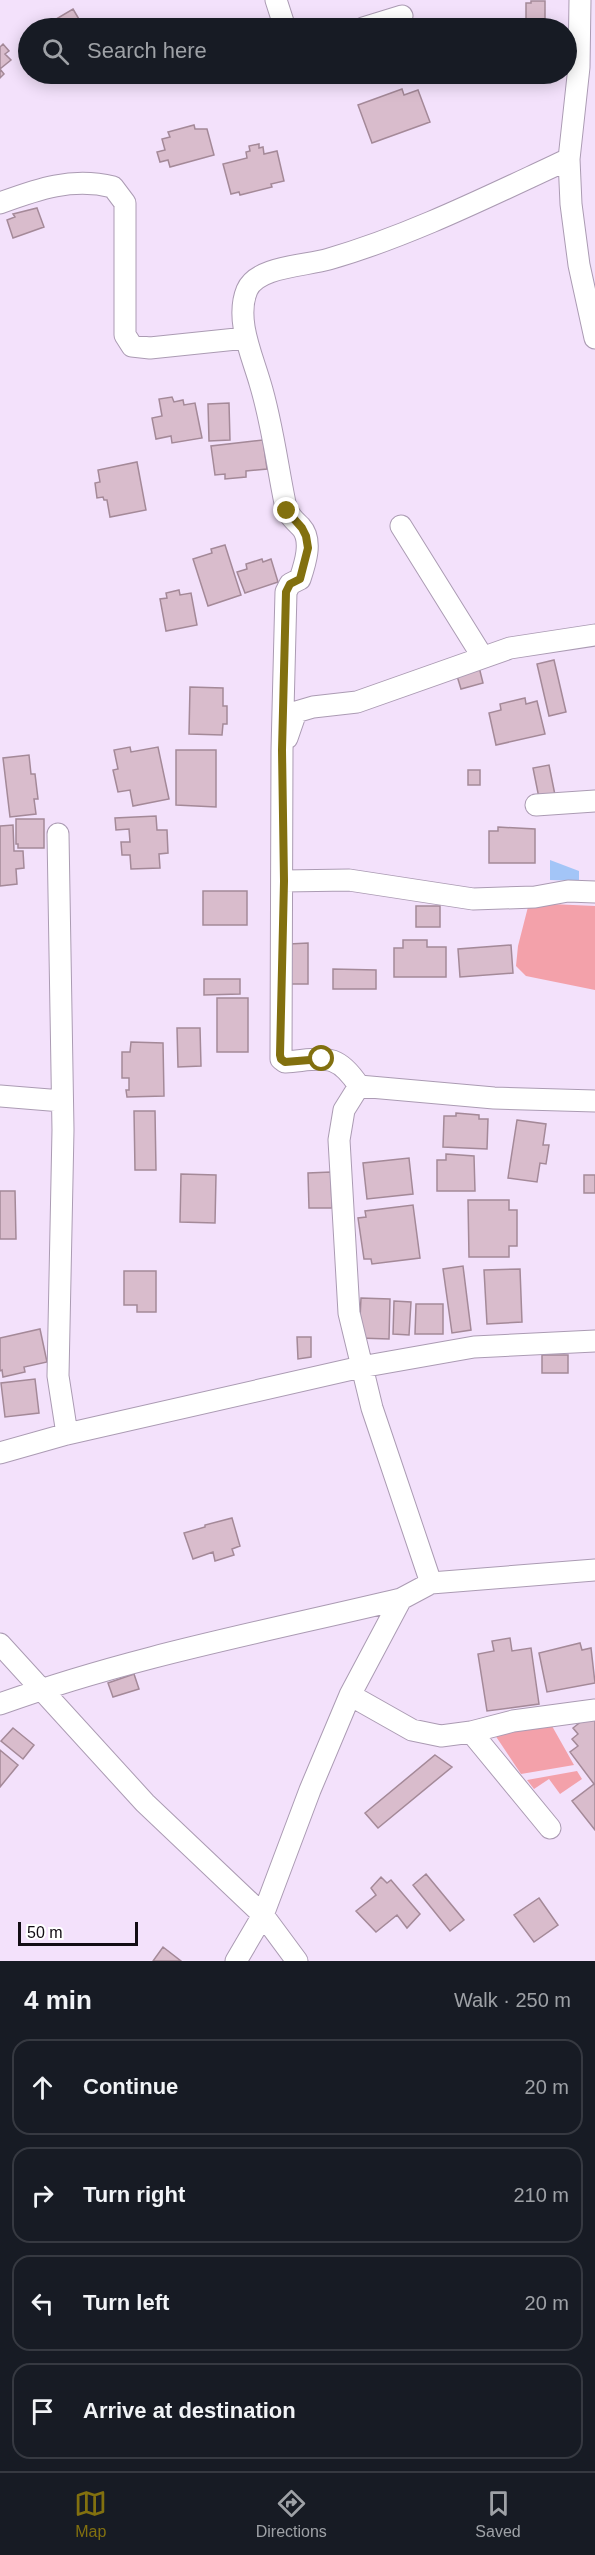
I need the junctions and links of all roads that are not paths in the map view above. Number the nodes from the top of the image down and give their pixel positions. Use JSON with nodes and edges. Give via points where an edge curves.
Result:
{"nodes":[{"id":1,"x":276,"y":0,"type":"edge"},
{"id":2,"x":580,"y":0,"type":"edge"},
{"id":3,"x":402,"y":16,"type":"dead end"},
{"id":4,"x":282,"y":18,"type":"edge"},
{"id":5,"x":396,"y":18,"type":"edge"},
{"id":6,"x":587,"y":66,"type":"edge"},
{"id":7,"x":569,"y":159,"type":"junction"},
{"id":8,"x":0,"y":203,"type":"edge"},
{"id":9,"x":246,"y":338,"type":"junction"},
{"id":10,"x":595,"y":338,"type":"edge"},
{"id":11,"x":401,"y":526,"type":"dead end"},
{"id":12,"x":595,"y":635,"type":"edge"},
{"id":13,"x":482,"y":656,"type":"junction"},
{"id":14,"x":282,"y":750,"type":"junction"},
{"id":15,"x":595,"y":801,"type":"edge"},
{"id":16,"x":536,"y":805,"type":"dead end"},
{"id":17,"x":58,"y":834,"type":"dead end"},
{"id":18,"x":284,"y":881,"type":"junction"},
{"id":19,"x":595,"y":892,"type":"edge"},
{"id":20,"x":359,"y":1086,"type":"junction"},
{"id":21,"x":0,"y":1096,"type":"edge"},
{"id":22,"x":62,"y":1101,"type":"junction"},
{"id":23,"x":595,"y":1101,"type":"edge"},
{"id":24,"x":595,"y":1341,"type":"edge"},
{"id":25,"x":361,"y":1367,"type":"junction"},
{"id":26,"x":67,"y":1434,"type":"junction"},
{"id":27,"x":0,"y":1453,"type":"edge"},
{"id":28,"x":595,"y":1570,"type":"edge"},
{"id":29,"x":431,"y":1583,"type":"junction"},
{"id":30,"x":401,"y":1599,"type":"junction"},
{"id":31,"x":0,"y":1644,"type":"edge"},
{"id":32,"x":40,"y":1689,"type":"junction"},
{"id":33,"x":350,"y":1695,"type":"junction"},
{"id":34,"x":0,"y":1704,"type":"edge"},
{"id":35,"x":595,"y":1710,"type":"edge"},
{"id":36,"x":471,"y":1732,"type":"junction"},
{"id":37,"x":550,"y":1828,"type":"dead end"},
{"id":38,"x":263,"y":1915,"type":"junction"},
{"id":39,"x":236,"y":1961,"type":"edge"},
{"id":40,"x":297,"y":1961,"type":"edge"}],
"edges":[{"from":1,"to":4,"type":"street"},
{"from":2,"to":6,"type":"street"},
{"from":3,"to":5,"type":"street"},
{"from":6,"to":7,"type":"street"},
{"from":7,"to":9,"type":"street","via":[[373,245],[328,260],[262,274],[248,288],[244,301]]},
{"from":7,"to":10,"type":"street","via":[[579,265]]},
{"from":8,"to":9,"type":"street","via":[[48,186],[75,182],[112,187],[125,203],[125,335],[132,346],[150,348]]},
{"from":9,"to":14,"type":"street","via":[[260,383],[287,511],[302,528],[308,548],[300,579],[290,584],[286,592]]},
{"from":11,"to":13,"type":"street"},
{"from":12,"to":13,"type":"street"},
{"from":13,"to":14,"type":"street","via":[[357,702],[296,712]]},
{"from":14,"to":18,"type":"street"},
{"from":15,"to":16,"type":"street"},
{"from":17,"to":22,"type":"street"},
{"from":18,"to":19,"type":"street","via":[[349,880],[472,899]]},
{"from":18,"to":20,"type":"street","via":[[281,1059],[332,1060],[347,1068]]},
{"from":20,"to":23,"type":"street","via":[[494,1098]]},
{"from":20,"to":25,"type":"street","via":[[344,1110],[339,1140],[349,1313]]},
{"from":21,"to":22,"type":"street"},
{"from":22,"to":26,"type":"street","via":[[58,1376]]},
{"from":24,"to":25,"type":"street","via":[[474,1347]]},
{"from":25,"to":26,"type":"street"},
{"from":25,"to":29,"type":"street"},
{"from":26,"to":27,"type":"street"},
{"from":28,"to":29,"type":"street"},
{"from":29,"to":30,"type":"street"},
{"from":30,"to":32,"type":"street"},
{"from":30,"to":33,"type":"street"},
{"from":31,"to":32,"type":"street"},
{"from":32,"to":34,"type":"street"},
{"from":32,"to":38,"type":"street","via":[[145,1803]]},
{"from":33,"to":36,"type":"street","via":[[412,1730],[441,1736]]},
{"from":33,"to":38,"type":"street"},
{"from":35,"to":36,"type":"street","via":[[513,1721]]},
{"from":36,"to":37,"type":"street"},
{"from":38,"to":39,"type":"street"},
{"from":38,"to":40,"type":"street"}]}
